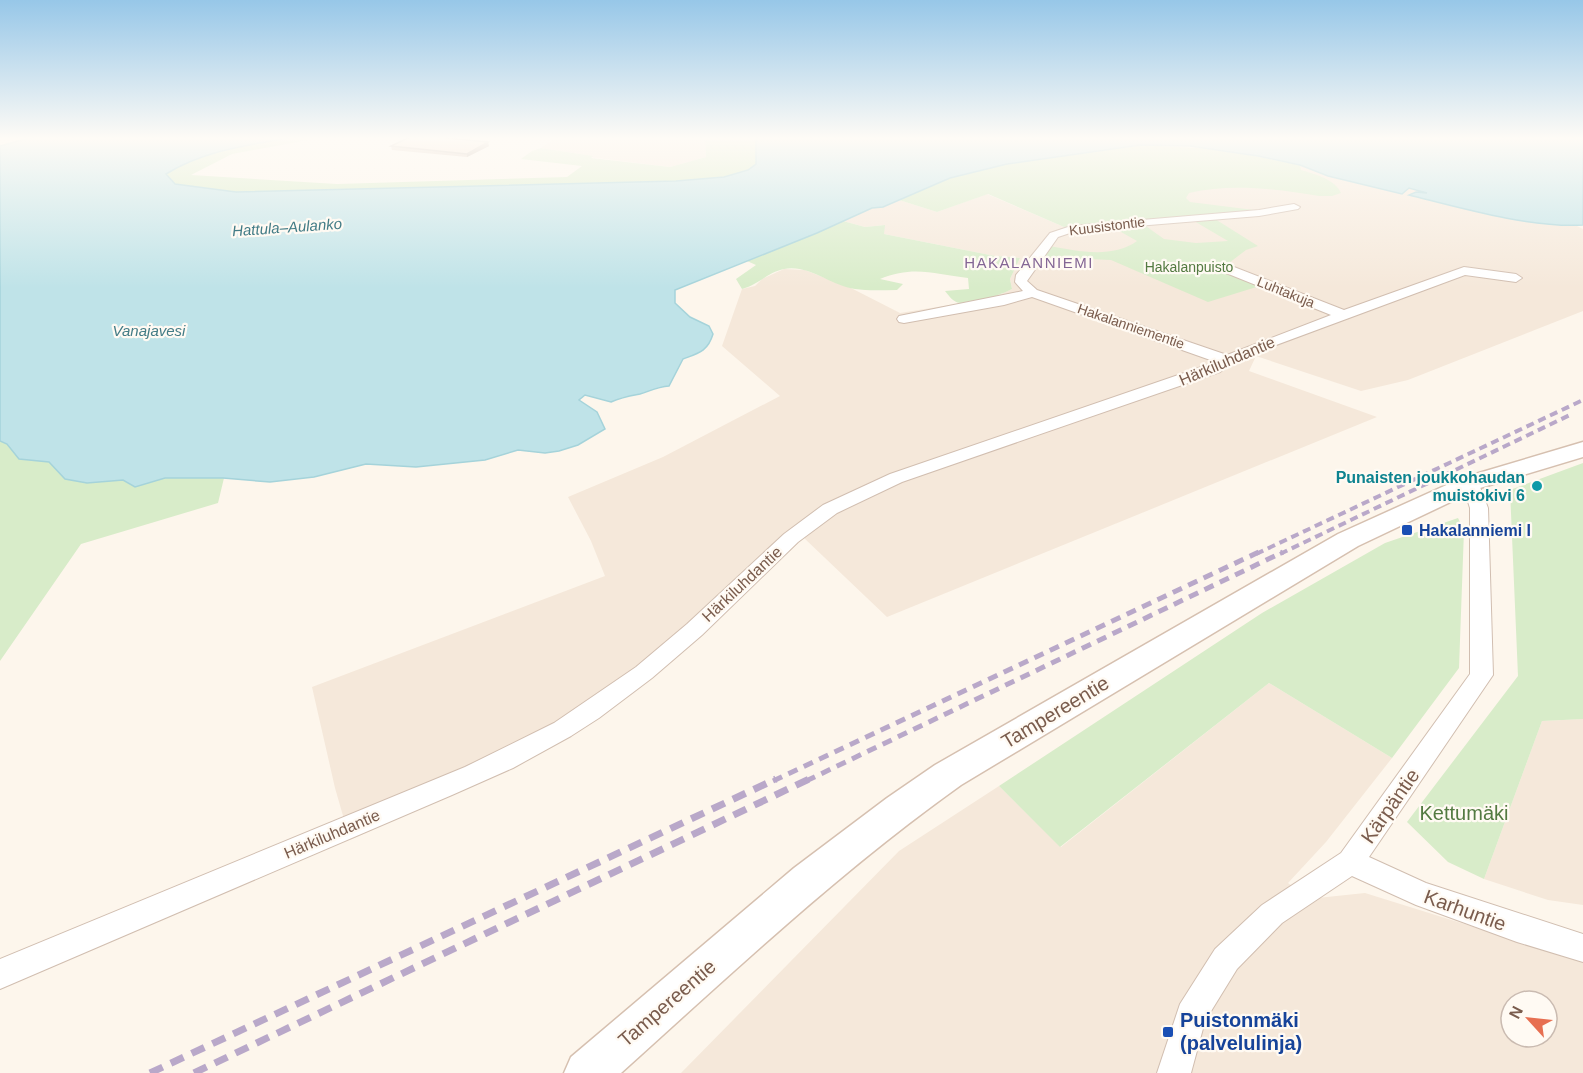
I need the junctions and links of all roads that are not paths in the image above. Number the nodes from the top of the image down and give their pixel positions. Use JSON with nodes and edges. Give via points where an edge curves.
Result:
{"nodes":[{"id":1,"x":1294,"y":207,"type":"dead end"},
{"id":2,"x":1230,"y":270,"type":"dead end"},
{"id":3,"x":1516,"y":278,"type":"dead end"},
{"id":4,"x":1032,"y":293,"type":"junction"},
{"id":5,"x":1343,"y":315,"type":"junction"},
{"id":6,"x":904,"y":319,"type":"dead end"},
{"id":7,"x":1229,"y":361,"type":"junction"},
{"id":8,"x":1583,"y":449,"type":"edge"},
{"id":9,"x":1471,"y":483,"type":"junction"},
{"id":10,"x":1351,"y":861,"type":"junction"},
{"id":11,"x":1583,"y":948,"type":"edge"},
{"id":12,"x":0,"y":974,"type":"edge"},
{"id":13,"x":587,"y":1073,"type":"edge"},
{"id":14,"x":1174,"y":1073,"type":"edge"}],
"edges":[{"from":1,"to":4,"type":"street","name":"Kuusistontie","via":[[1064,231],[1054,235],[1022,278],[1021,282]]},
{"from":2,"to":5,"type":"street","name":"Luhtakuja"},
{"from":3,"to":5,"type":"street","name":"Härkiluhdantie","via":[[1464,271]]},
{"from":4,"to":6,"type":"street"},
{"from":4,"to":7,"type":"street","name":"Hakalanniementie"},
{"from":5,"to":7,"type":"street","name":"Härkiluhdantie"},
{"from":7,"to":12,"type":"street","name":"Härkiluhdantie","via":[[852,497],[791,538],[654,666],[553,735],[414,799]]},
{"from":8,"to":9,"type":"main road","name":"Tampereentie"},
{"from":9,"to":10,"type":"street","name":"Kärpäntie","via":[[1479,508],[1481,675]]},
{"from":9,"to":13,"type":"main road","name":"Tampereentie","via":[[1348,540],[948,775],[891,813],[844,849]]},
{"from":10,"to":11,"type":"street","name":"Karhuntie","via":[[1411,891]]},
{"from":10,"to":14,"type":"street","name":"Kärpäntie","via":[[1272,914],[1226,959],[1191,1015]]}]}
